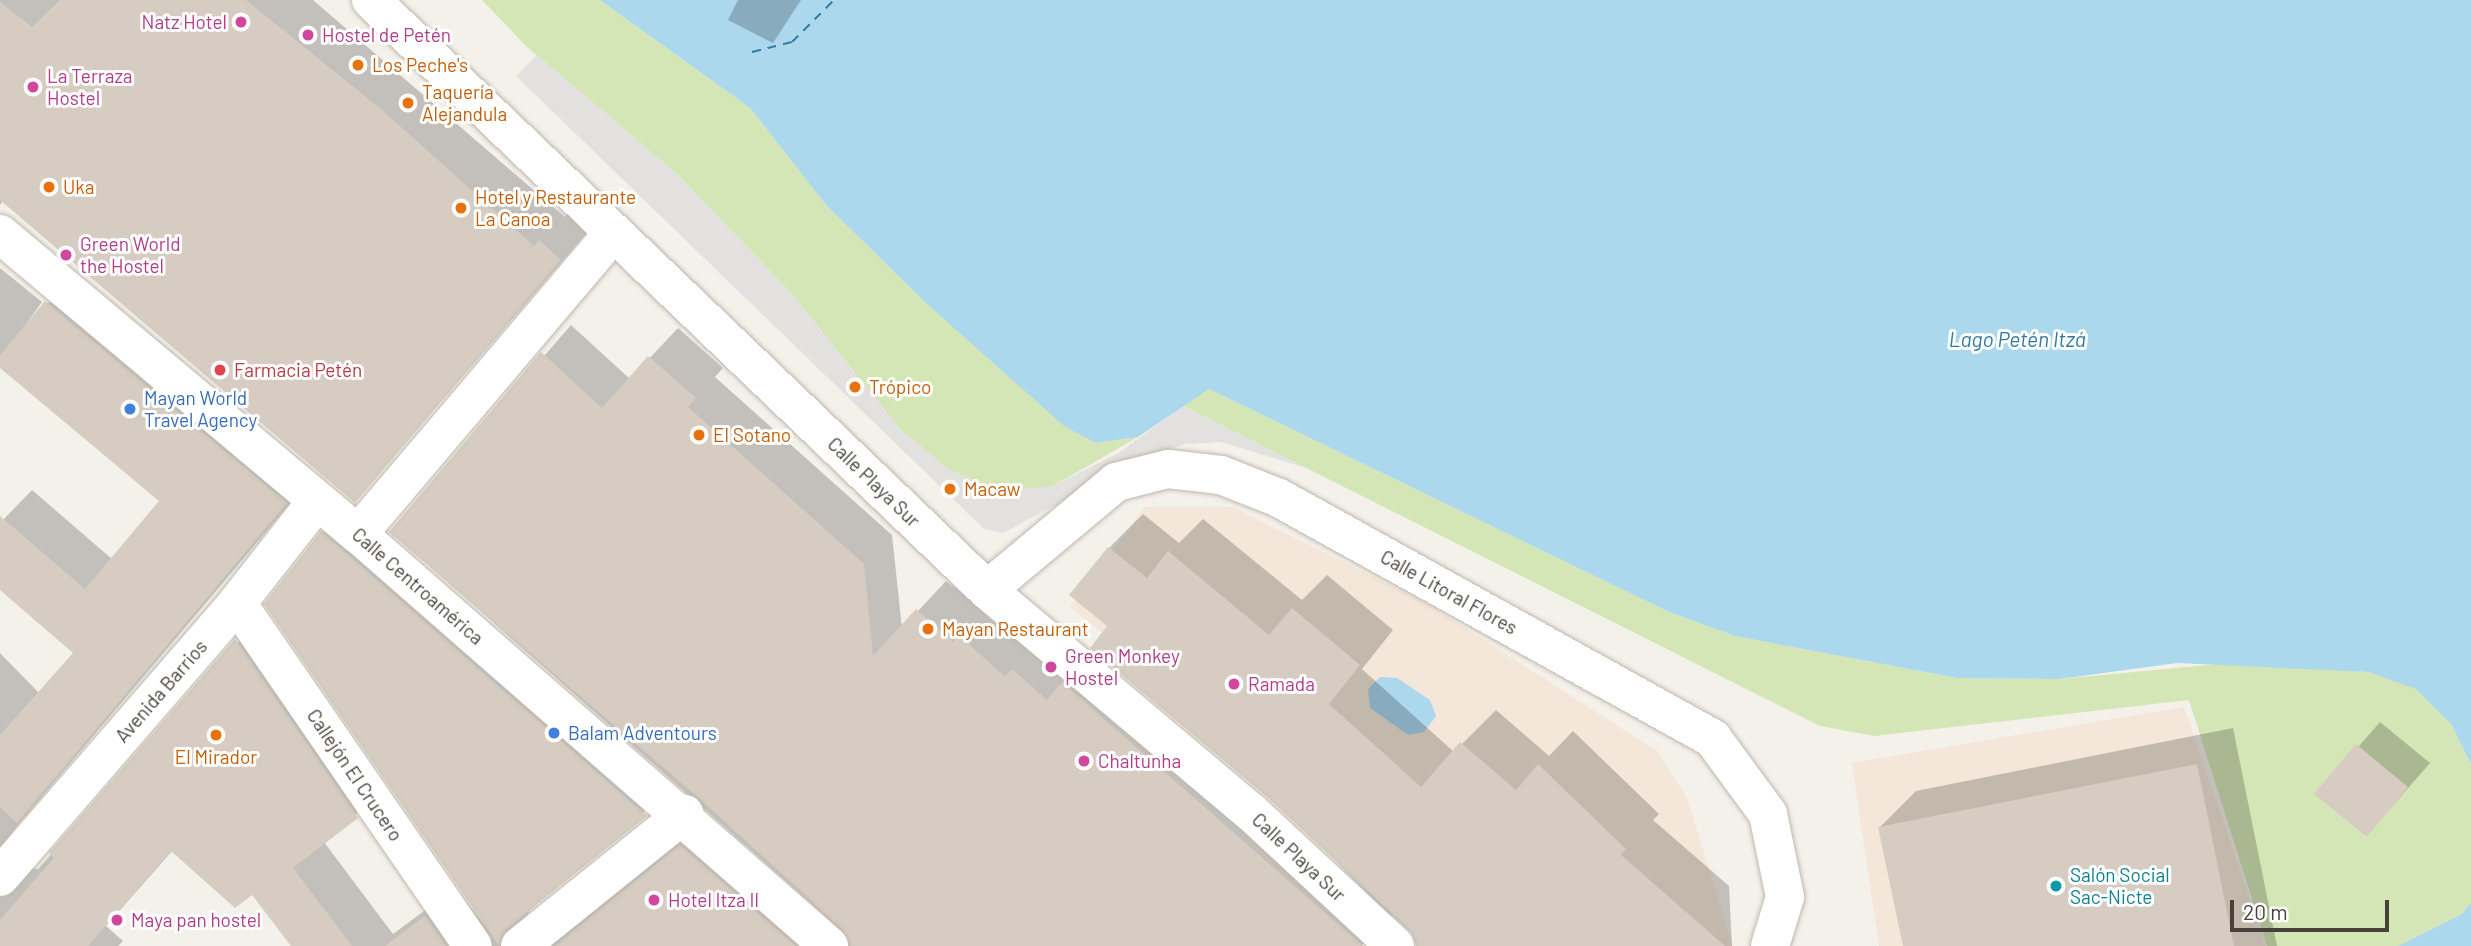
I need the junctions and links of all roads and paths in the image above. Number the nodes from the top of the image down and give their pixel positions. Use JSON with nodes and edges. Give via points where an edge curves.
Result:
{"nodes":[{"id":1,"x":370,"y":0,"type":"edge"},
{"id":2,"x":613,"y":233,"type":"junction"},
{"id":3,"x":0,"y":234,"type":"edge"},
{"id":4,"x":317,"y":501,"type":"junction"},
{"id":5,"x":358,"y":534,"type":"junction"},
{"id":6,"x":987,"y":590,"type":"junction"},
{"id":7,"x":237,"y":603,"type":"junction"},
{"id":8,"x":684,"y":814,"type":"junction"},
{"id":9,"x":0,"y":877,"type":"edge"},
{"id":10,"x":473,"y":946,"type":"edge"},
{"id":11,"x":520,"y":946,"type":"edge"},
{"id":12,"x":829,"y":946,"type":"edge"},
{"id":13,"x":1395,"y":946,"type":"edge"},
{"id":14,"x":1770,"y":946,"type":"edge"}],
"edges":[{"from":1,"to":2,"type":"street","name":"Calle Playa Sur"},
{"from":2,"to":5,"type":"street"},
{"from":2,"to":6,"type":"street","name":"Calle Playa Sur"},
{"from":3,"to":4,"type":"street","name":"Calle Centroamérica"},
{"from":4,"to":5,"type":"street","name":"Calle Centroamérica"},
{"from":4,"to":7,"type":"street","name":"Avenida Barrios"},
{"from":5,"to":8,"type":"street","name":"Calle Centroamérica"},
{"from":6,"to":13,"type":"street","name":"Calle Playa Sur","via":[[1252,813]]},
{"from":6,"to":14,"type":"street","name":"Calle Litoral Flores","via":[[1116,482],[1168,469],[1221,475],[1279,498],[1713,739],[1768,814],[1785,897]]},
{"from":7,"to":9,"type":"street","name":"Avenida Barrios"},
{"from":7,"to":10,"type":"street","name":"Callejón El Crucero"},
{"from":8,"to":11,"type":"street"},
{"from":8,"to":12,"type":"street","name":"Calle Centroamérica"}]}
